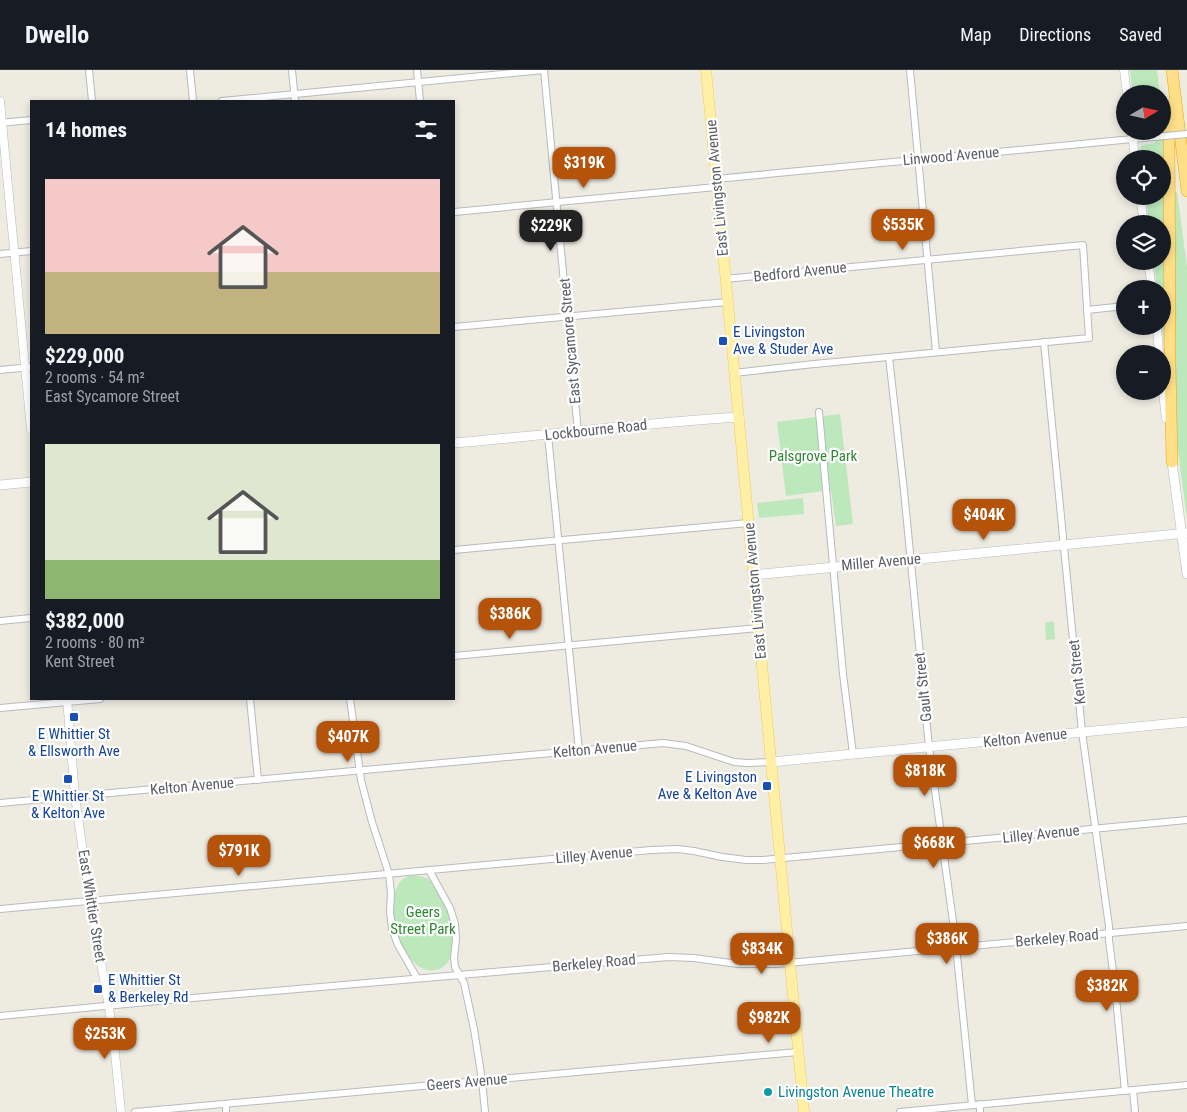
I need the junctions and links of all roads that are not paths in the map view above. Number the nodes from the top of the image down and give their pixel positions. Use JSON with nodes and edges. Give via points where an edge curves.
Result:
{"nodes":[{"id":1,"x":89,"y":70,"type":"edge"},
{"id":2,"x":190,"y":70,"type":"edge"},
{"id":3,"x":292,"y":70,"type":"edge"},
{"id":4,"x":417,"y":70,"type":"edge"},
{"id":5,"x":544,"y":70,"type":"edge"},
{"id":6,"x":706,"y":70,"type":"edge"},
{"id":7,"x":910,"y":70,"type":"edge"},
{"id":8,"x":1124,"y":70,"type":"edge"},
{"id":9,"x":1172,"y":70,"type":"edge"},
{"id":10,"x":418,"y":82,"type":"junction"},
{"id":11,"x":1126,"y":85,"type":"edge"},
{"id":12,"x":294,"y":98,"type":"edge"},
{"id":13,"x":1175,"y":99,"type":"junction"},
{"id":14,"x":92,"y":100,"type":"edge"},
{"id":15,"x":193,"y":100,"type":"edge"},
{"id":16,"x":246,"y":100,"type":"edge"},
{"id":17,"x":420,"y":100,"type":"edge"},
{"id":18,"x":0,"y":101,"type":"edge"},
{"id":19,"x":30,"y":120,"type":"edge"},
{"id":20,"x":1,"y":123,"type":"edge"},
{"id":21,"x":1187,"y":134,"type":"edge"},
{"id":22,"x":1171,"y":135,"type":"edge"},
{"id":23,"x":1116,"y":137,"type":"edge"},
{"id":24,"x":918,"y":159,"type":"junction"},
{"id":25,"x":716,"y":183,"type":"junction"},
{"id":26,"x":1187,"y":190,"type":"edge"},
{"id":27,"x":557,"y":202,"type":"junction"},
{"id":28,"x":455,"y":212,"type":"edge"},
{"id":29,"x":30,"y":251,"type":"edge"},
{"id":30,"x":14,"y":252,"type":"junction"},
{"id":31,"x":0,"y":254,"type":"edge"},
{"id":32,"x":928,"y":259,"type":"junction"},
{"id":33,"x":725,"y":279,"type":"junction"},
{"id":34,"x":727,"y":302,"type":"junction"},
{"id":35,"x":1116,"y":307,"type":"edge"},
{"id":36,"x":1087,"y":310,"type":"junction"},
{"id":37,"x":567,"y":317,"type":"junction"},
{"id":38,"x":455,"y":327,"type":"edge"},
{"id":39,"x":1044,"y":342,"type":"junction"},
{"id":40,"x":936,"y":352,"type":"junction"},
{"id":41,"x":889,"y":357,"type":"junction"},
{"id":42,"x":28,"y":368,"type":"edge"},
{"id":43,"x":0,"y":370,"type":"edge"},
{"id":44,"x":734,"y":373,"type":"junction"},
{"id":45,"x":1164,"y":400,"type":"edge"},
{"id":46,"x":30,"y":408,"type":"edge"},
{"id":47,"x":819,"y":412,"type":"dead end"},
{"id":48,"x":739,"y":417,"type":"junction"},
{"id":49,"x":578,"y":432,"type":"junction"},
{"id":50,"x":548,"y":435,"type":"junction"},
{"id":51,"x":455,"y":443,"type":"edge"},
{"id":52,"x":1172,"y":462,"type":"junction"},
{"id":53,"x":30,"y":482,"type":"edge"},
{"id":54,"x":0,"y":485,"type":"edge"},
{"id":55,"x":748,"y":523,"type":"junction"},
{"id":56,"x":1184,"y":533,"type":"edge"},
{"id":57,"x":559,"y":540,"type":"junction"},
{"id":58,"x":1064,"y":545,"type":"junction"},
{"id":59,"x":455,"y":550,"type":"edge"},
{"id":60,"x":910,"y":560,"type":"junction"},
{"id":61,"x":833,"y":567,"type":"junction"},
{"id":62,"x":753,"y":574,"type":"junction"},
{"id":63,"x":1187,"y":574,"type":"edge"},
{"id":64,"x":30,"y":618,"type":"edge"},
{"id":65,"x":0,"y":621,"type":"edge"},
{"id":66,"x":758,"y":628,"type":"junction"},
{"id":67,"x":569,"y":645,"type":"junction"},
{"id":68,"x":455,"y":656,"type":"edge"},
{"id":69,"x":67,"y":700,"type":"edge"},
{"id":70,"x":250,"y":700,"type":"edge"},
{"id":71,"x":350,"y":700,"type":"edge"},
{"id":72,"x":0,"y":708,"type":"edge"},
{"id":73,"x":1187,"y":722,"type":"edge"},
{"id":74,"x":1082,"y":732,"type":"junction"},
{"id":75,"x":929,"y":747,"type":"junction"},
{"id":76,"x":578,"y":751,"type":"junction"},
{"id":77,"x":852,"y":754,"type":"junction"},
{"id":78,"x":771,"y":762,"type":"junction"},
{"id":79,"x":360,"y":770,"type":"junction"},
{"id":80,"x":258,"y":780,"type":"junction"},
{"id":81,"x":75,"y":796,"type":"junction"},
{"id":82,"x":0,"y":803,"type":"edge"},
{"id":83,"x":1187,"y":820,"type":"edge"},
{"id":84,"x":1096,"y":828,"type":"junction"},
{"id":85,"x":942,"y":843,"type":"junction"},
{"id":86,"x":780,"y":858,"type":"junction"},
{"id":87,"x":429,"y":870,"type":"junction"},
{"id":88,"x":389,"y":874,"type":"junction"},
{"id":89,"x":90,"y":901,"type":"junction"},
{"id":90,"x":0,"y":909,"type":"edge"},
{"id":91,"x":1187,"y":926,"type":"edge"},
{"id":92,"x":1109,"y":933,"type":"junction"},
{"id":93,"x":956,"y":948,"type":"junction"},
{"id":94,"x":789,"y":963,"type":"junction"},
{"id":95,"x":459,"y":975,"type":"junction"},
{"id":96,"x":417,"y":978,"type":"junction"},
{"id":97,"x":109,"y":1006,"type":"junction"},
{"id":98,"x":0,"y":1016,"type":"edge"},
{"id":99,"x":798,"y":1052,"type":"junction"},
{"id":100,"x":482,"y":1080,"type":"junction"},
{"id":101,"x":1187,"y":1085,"type":"edge"},
{"id":102,"x":1133,"y":1090,"type":"junction"},
{"id":103,"x":1125,"y":1091,"type":"junction"},
{"id":104,"x":226,"y":1104,"type":"junction"},
{"id":105,"x":976,"y":1104,"type":"junction"},
{"id":106,"x":121,"y":1112,"type":"edge"},
{"id":107,"x":135,"y":1112,"type":"edge"},
{"id":108,"x":226,"y":1112,"type":"edge"},
{"id":109,"x":485,"y":1112,"type":"edge"},
{"id":110,"x":804,"y":1112,"type":"edge"},
{"id":111,"x":900,"y":1112,"type":"edge"},
{"id":112,"x":980,"y":1112,"type":"edge"},
{"id":113,"x":1135,"y":1112,"type":"edge"}],
"edges":[{"from":1,"to":14,"type":"street"},
{"from":2,"to":15,"type":"street"},
{"from":3,"to":12,"type":"street"},
{"from":4,"to":10,"type":"street"},
{"from":5,"to":10,"type":"street"},
{"from":5,"to":27,"type":"street","name":"East Sycamore Street"},
{"from":6,"to":25,"type":"main road","name":"East Livingston Avenue"},
{"from":7,"to":24,"type":"street"},
{"from":8,"to":11,"type":"street"},
{"from":9,"to":13,"type":"highway"},
{"from":10,"to":12,"type":"street"},
{"from":10,"to":17,"type":"street"},
{"from":12,"to":16,"type":"street"},
{"from":13,"to":26,"type":"highway"},
{"from":13,"to":52,"type":"highway","via":[[1169,126]]},
{"from":18,"to":20,"type":"street"},
{"from":19,"to":20,"type":"street"},
{"from":20,"to":30,"type":"street"},
{"from":21,"to":22,"type":"street","name":"Linwood Avenue","bridge":true},
{"from":23,"to":24,"type":"street","name":"Linwood Avenue"},
{"from":24,"to":25,"type":"street","name":"Linwood Avenue"},
{"from":24,"to":32,"type":"street"},
{"from":25,"to":27,"type":"street","name":"Linwood Avenue"},
{"from":25,"to":33,"type":"main road","name":"East Livingston Avenue"},
{"from":27,"to":28,"type":"street","name":"Linwood Avenue"},
{"from":27,"to":37,"type":"street","name":"East Sycamore Street"},
{"from":29,"to":30,"type":"street"},
{"from":30,"to":31,"type":"street"},
{"from":30,"to":42,"type":"street"},
{"from":32,"to":33,"type":"street","name":"Bedford Avenue"},
{"from":32,"to":36,"type":"street","name":"Bedford Avenue","via":[[1083,245]]},
{"from":32,"to":40,"type":"street"},
{"from":33,"to":34,"type":"main road","name":"East Livingston Avenue"},
{"from":34,"to":37,"type":"street"},
{"from":34,"to":44,"type":"main road","name":"East Livingston Avenue"},
{"from":35,"to":36,"type":"street"},
{"from":36,"to":39,"type":"street","via":[[1089,338]]},
{"from":37,"to":38,"type":"street"},
{"from":37,"to":49,"type":"street","name":"East Sycamore Street"},
{"from":39,"to":40,"type":"street"},
{"from":39,"to":58,"type":"street","name":"Kent Street"},
{"from":40,"to":41,"type":"street"},
{"from":41,"to":44,"type":"street"},
{"from":41,"to":60,"type":"street","name":"Gault Street"},
{"from":42,"to":43,"type":"street"},
{"from":42,"to":46,"type":"street"},
{"from":44,"to":48,"type":"main road","name":"East Livingston Avenue"},
{"from":45,"to":52,"type":"street"},
{"from":47,"to":61,"type":"street"},
{"from":48,"to":49,"type":"main road","name":"Lockbourne Road"},
{"from":48,"to":55,"type":"main road","name":"East Livingston Avenue"},
{"from":49,"to":50,"type":"main road","name":"Lockbourne Road"},
{"from":50,"to":51,"type":"main road","name":"Lockbourne Road"},
{"from":50,"to":57,"type":"street"},
{"from":52,"to":56,"type":"main road"},
{"from":53,"to":54,"type":"main road"},
{"from":55,"to":57,"type":"street"},
{"from":55,"to":62,"type":"main road","name":"East Livingston Avenue"},
{"from":56,"to":58,"type":"main road","name":"Miller Avenue"},
{"from":56,"to":63,"type":"main road"},
{"from":57,"to":59,"type":"street"},
{"from":57,"to":67,"type":"street"},
{"from":58,"to":60,"type":"main road","name":"Miller Avenue"},
{"from":58,"to":74,"type":"street","name":"Kent Street"},
{"from":60,"to":61,"type":"main road","name":"Miller Avenue"},
{"from":60,"to":75,"type":"street","name":"Gault Street"},
{"from":61,"to":62,"type":"main road","name":"Miller Avenue"},
{"from":61,"to":77,"type":"street"},
{"from":62,"to":66,"type":"main road","name":"East Livingston Avenue"},
{"from":64,"to":65,"type":"street"},
{"from":66,"to":67,"type":"street"},
{"from":66,"to":78,"type":"main road","name":"East Livingston Avenue"},
{"from":67,"to":68,"type":"street"},
{"from":67,"to":76,"type":"street"},
{"from":69,"to":72,"type":"street"},
{"from":69,"to":81,"type":"street","name":"East Whittier Street"},
{"from":70,"to":80,"type":"street"},
{"from":71,"to":79,"type":"street"},
{"from":73,"to":74,"type":"main road","name":"Kelton Avenue"},
{"from":74,"to":75,"type":"main road","name":"Kelton Avenue"},
{"from":74,"to":84,"type":"street","name":"Kent Street"},
{"from":75,"to":77,"type":"main road","name":"Kelton Avenue"},
{"from":75,"to":85,"type":"street","name":"Gault Street"},
{"from":76,"to":78,"type":"street","name":"Kelton Avenue","via":[[663,743],[686,746],[729,761]]},
{"from":76,"to":79,"type":"street","name":"Kelton Avenue"},
{"from":77,"to":78,"type":"main road","name":"Kelton Avenue"},
{"from":78,"to":86,"type":"main road","name":"East Livingston Avenue"},
{"from":79,"to":80,"type":"street","name":"Kelton Avenue"},
{"from":79,"to":88,"type":"street"},
{"from":80,"to":81,"type":"street","name":"Kelton Avenue"},
{"from":81,"to":82,"type":"street","name":"Kelton Avenue"},
{"from":81,"to":89,"type":"street","name":"East Whittier Street"},
{"from":83,"to":84,"type":"street","name":"Lilley Avenue"},
{"from":84,"to":85,"type":"street","name":"Lilley Avenue"},
{"from":84,"to":92,"type":"street","name":"Kent Street"},
{"from":85,"to":86,"type":"street","name":"Lilley Avenue"},
{"from":85,"to":93,"type":"street","name":"Gault Street"},
{"from":86,"to":87,"type":"street","name":"Lilley Avenue","via":[[746,860],[668,849]]},
{"from":86,"to":94,"type":"main road","name":"East Livingston Avenue"},
{"from":87,"to":88,"type":"street","name":"Lilley Avenue"},
{"from":87,"to":95,"type":"street","via":[[455,924],[454,958]]},
{"from":88,"to":89,"type":"street","name":"Lilley Avenue"},
{"from":88,"to":96,"type":"street","via":[[392,929]]},
{"from":89,"to":90,"type":"street","name":"Lilley Avenue"},
{"from":89,"to":97,"type":"street","name":"East Whittier Street"},
{"from":91,"to":92,"type":"street","name":"Berkeley Road"},
{"from":92,"to":93,"type":"street","name":"Berkeley Road"},
{"from":92,"to":103,"type":"street","name":"Kent Street"},
{"from":93,"to":94,"type":"street","name":"Berkeley Road"},
{"from":93,"to":105,"type":"street","name":"Gault Street"},
{"from":94,"to":95,"type":"street","name":"Berkeley Road","via":[[750,965],[668,956]]},
{"from":94,"to":99,"type":"main road","name":"East Livingston Avenue"},
{"from":95,"to":96,"type":"street","name":"Berkeley Road"},
{"from":95,"to":100,"type":"street","via":[[470,1010]]},
{"from":96,"to":97,"type":"street","name":"Berkeley Road"},
{"from":97,"to":98,"type":"street","name":"Berkeley Road"},
{"from":97,"to":106,"type":"street","name":"East Whittier Street"},
{"from":99,"to":100,"type":"street","name":"Geers Avenue"},
{"from":99,"to":110,"type":"main road","name":"East Livingston Avenue"},
{"from":100,"to":104,"type":"street","name":"Geers Avenue"},
{"from":100,"to":109,"type":"street"},
{"from":101,"to":102,"type":"street"},
{"from":102,"to":103,"type":"street"},
{"from":102,"to":113,"type":"street"},
{"from":103,"to":105,"type":"street"},
{"from":104,"to":107,"type":"street","name":"Geers Avenue"},
{"from":104,"to":108,"type":"street"},
{"from":105,"to":111,"type":"street"},
{"from":105,"to":112,"type":"street","name":"Gault Street"}]}
